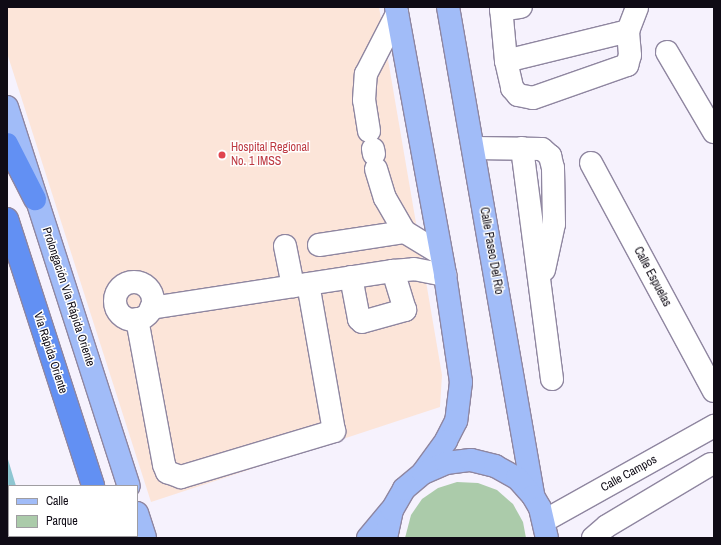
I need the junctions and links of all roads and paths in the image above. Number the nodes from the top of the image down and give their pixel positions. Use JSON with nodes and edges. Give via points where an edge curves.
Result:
{"nodes":[{"id":1,"x":448,"y":7,"type":"edge"},
{"id":2,"x":637,"y":7,"type":"edge"},
{"id":3,"x":508,"y":8,"type":"edge"},
{"id":4,"x":397,"y":10,"type":"edge"},
{"id":5,"x":628,"y":31,"type":"junction"},
{"id":6,"x":668,"y":52,"type":"dead end"},
{"id":7,"x":506,"y":61,"type":"junction"},
{"id":8,"x":7,"y":107,"type":"edge"},
{"id":9,"x":714,"y":132,"type":"edge"},
{"id":10,"x":7,"y":144,"type":"edge"},
{"id":11,"x":474,"y":148,"type":"junction"},
{"id":12,"x":591,"y":163,"type":"dead end"},
{"id":13,"x":35,"y":199,"type":"junction"},
{"id":14,"x":7,"y":219,"type":"edge"},
{"id":15,"x":405,"y":232,"type":"junction"},
{"id":16,"x":319,"y":245,"type":"dead end"},
{"id":17,"x":285,"y":246,"type":"dead end"},
{"id":18,"x":443,"y":264,"type":"junction"},
{"id":19,"x":393,"y":271,"type":"junction"},
{"id":20,"x":351,"y":277,"type":"junction"},
{"id":21,"x":300,"y":285,"type":"junction"},
{"id":22,"x":552,"y":379,"type":"dead end"},
{"id":23,"x":714,"y":391,"type":"edge"},
{"id":24,"x":714,"y":426,"type":"edge"},
{"id":25,"x":691,"y":439,"type":"junction"},
{"id":26,"x":712,"y":466,"type":"edge"},
{"id":27,"x":423,"y":473,"type":"junction"},
{"id":28,"x":93,"y":485,"type":"edge"},
{"id":29,"x":129,"y":485,"type":"edge"},
{"id":30,"x":533,"y":496,"type":"junction"},
{"id":31,"x":392,"y":510,"type":"junction"},
{"id":32,"x":138,"y":516,"type":"edge"},
{"id":33,"x":545,"y":530,"type":"edge"},
{"id":34,"x":145,"y":538,"type":"edge"},
{"id":35,"x":368,"y":538,"type":"edge"},
{"id":36,"x":386,"y":538,"type":"edge"},
{"id":37,"x":594,"y":538,"type":"edge"}],
"edges":[{"from":1,"to":11,"type":"main road","name":"Calle Paseo Del Río"},
{"from":2,"to":5,"type":"street"},
{"from":3,"to":7,"type":"street"},
{"from":4,"to":15,"type":"street","via":[[366,74],[364,100],[385,198]]},
{"from":4,"to":18,"type":"main road"},
{"from":5,"to":7,"type":"street"},
{"from":5,"to":7,"type":"street","via":[[630,55],[627,65],[533,98],[518,95],[512,88]]},
{"from":6,"to":9,"type":"street"},
{"from":8,"to":13,"type":"main road","name":"Prolongación Vía Rápida Oriente"},
{"from":10,"to":13,"type":"highway"},
{"from":11,"to":22,"type":"street","via":[[547,151],[553,168],[554,224],[540,285]]},
{"from":11,"to":30,"type":"main road","name":"Calle Paseo Del Río"},
{"from":12,"to":23,"type":"street","name":"Calle Espuelas"},
{"from":13,"to":29,"type":"main road","name":"Prolongación Vía Rápida Oriente"},
{"from":14,"to":28,"type":"highway","name":"Vía Rápida Oriente"},
{"from":15,"to":16,"type":"street"},
{"from":15,"to":18,"type":"street"},
{"from":17,"to":21,"type":"street"},
{"from":18,"to":19,"type":"street"},
{"from":18,"to":27,"type":"main road","via":[[456,341],[461,382],[460,401],[456,421],[446,441]]},
{"from":19,"to":20,"type":"street"},
{"from":19,"to":20,"type":"street","via":[[405,310],[362,322],[359,320]]},
{"from":20,"to":21,"type":"street"},
{"from":21,"to":21,"type":"street","via":[[334,431],[181,477],[167,472],[144,314]]},
{"from":24,"to":25,"type":"street","name":"Calle Campos"},
{"from":25,"to":26,"type":"street"},
{"from":25,"to":33,"type":"street","name":"Calle Campos"},
{"from":26,"to":37,"type":"street","via":[[607,526]]},
{"from":27,"to":30,"type":"main road","via":[[446,463],[471,460],[495,466],[517,478]]},
{"from":27,"to":31,"type":"main road","via":[[404,489]]},
{"from":30,"to":33,"type":"main road"},
{"from":31,"to":35,"type":"main road"},
{"from":31,"to":36,"type":"main road"},
{"from":32,"to":34,"type":"main road"}]}
